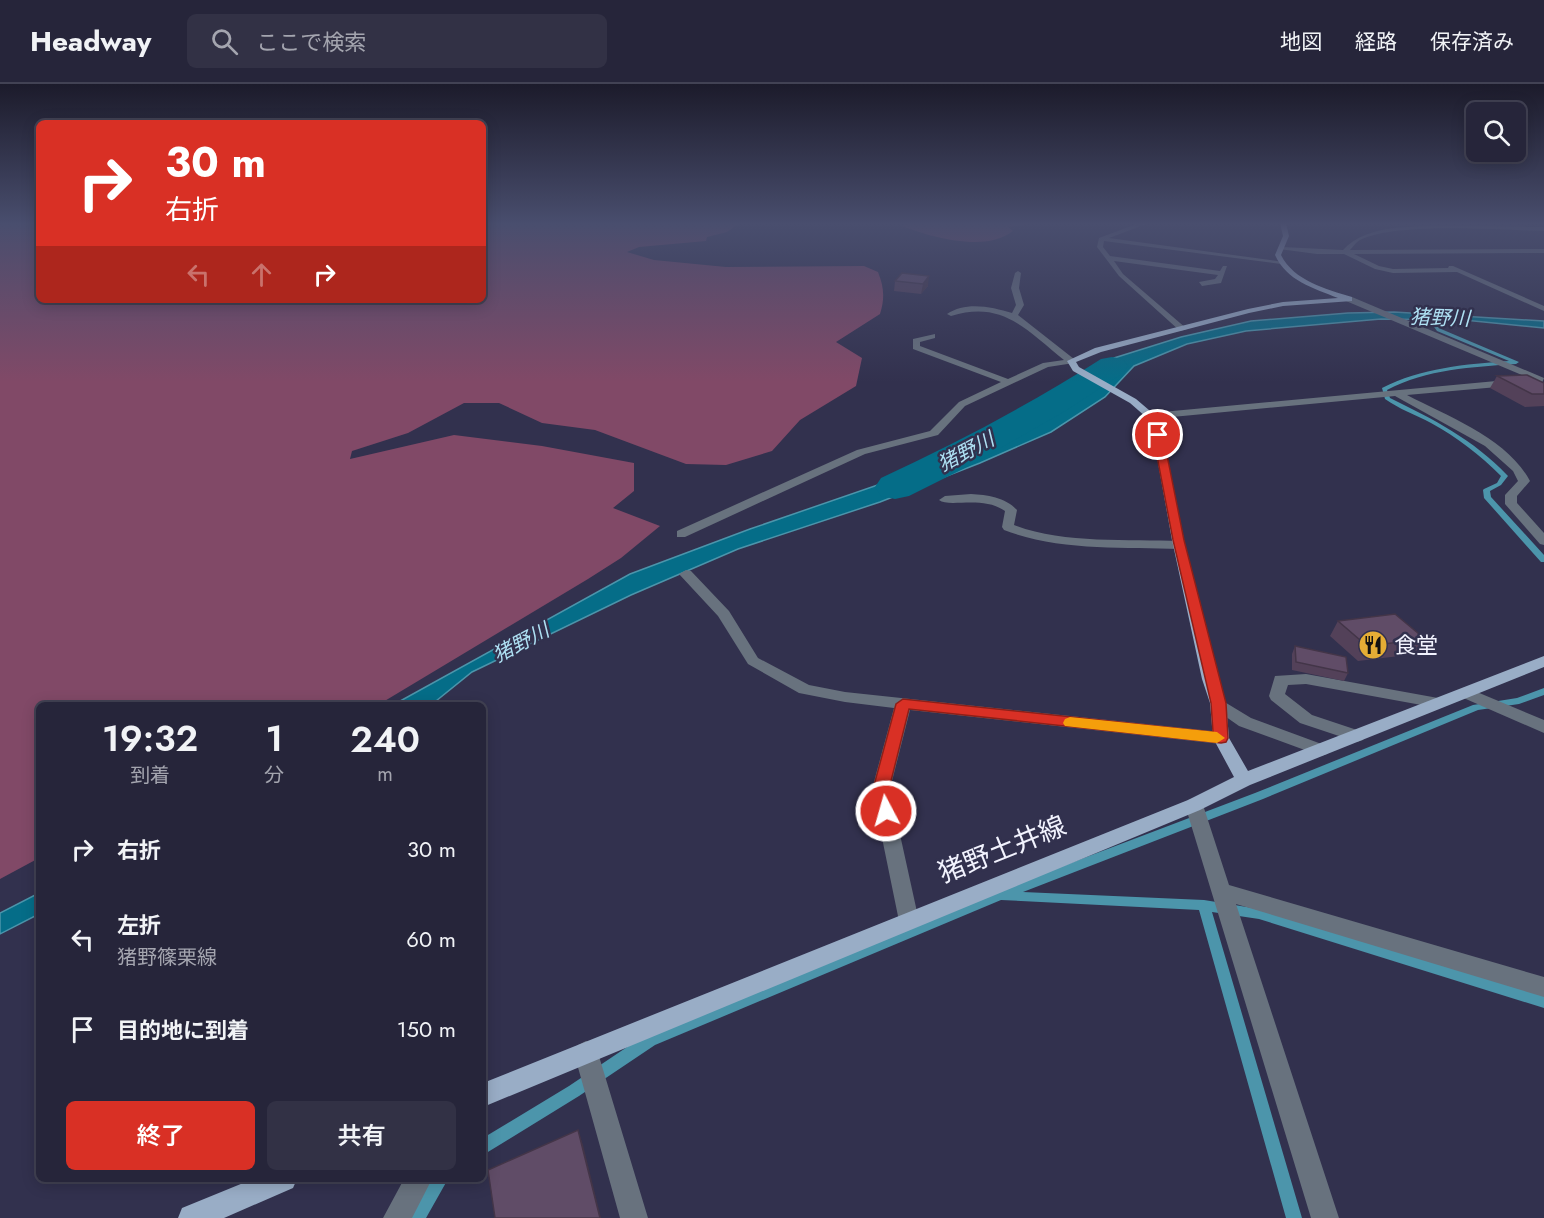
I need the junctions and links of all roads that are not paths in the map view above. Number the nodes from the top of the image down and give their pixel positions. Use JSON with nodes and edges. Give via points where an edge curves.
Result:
{"nodes":[{"id":1,"x":1017,"y":276,"type":"edge"},
{"id":2,"x":1123,"y":276,"type":"edge"},
{"id":3,"x":1221,"y":276,"type":"edge"},
{"id":4,"x":1298,"y":276,"type":"edge"},
{"id":5,"x":1472,"y":276,"type":"edge"},
{"id":6,"x":1202,"y":284,"type":"dead end"},
{"id":7,"x":1349,"y":299,"type":"junction"},
{"id":8,"x":1544,"y":309,"type":"edge"},
{"id":9,"x":951,"y":314,"type":"dead end"},
{"id":10,"x":1014,"y":316,"type":"junction"},
{"id":11,"x":1183,"y":329,"type":"junction"},
{"id":12,"x":932,"y":336,"type":"dead end"},
{"id":13,"x":1074,"y":365,"type":"junction"},
{"id":14,"x":1543,"y":381,"type":"edge"},
{"id":15,"x":1008,"y":382,"type":"junction"},
{"id":16,"x":1396,"y":393,"type":"junction"},
{"id":17,"x":1151,"y":416,"type":"junction"},
{"id":18,"x":945,"y":500,"type":"dead end"},
{"id":19,"x":681,"y":534,"type":"dead end"},
{"id":20,"x":1544,"y":541,"type":"edge"},
{"id":21,"x":1180,"y":545,"type":"junction"},
{"id":22,"x":686,"y":574,"type":"dead end"},
{"id":23,"x":1544,"y":661,"type":"edge"},
{"id":24,"x":1465,"y":692,"type":"junction"},
{"id":25,"x":1218,"y":703,"type":"junction"},
{"id":26,"x":1438,"y":703,"type":"junction"},
{"id":27,"x":903,"y":704,"type":"junction"},
{"id":28,"x":1544,"y":727,"type":"edge"},
{"id":29,"x":1357,"y":736,"type":"junction"},
{"id":30,"x":1221,"y":738,"type":"junction"},
{"id":31,"x":1321,"y":750,"type":"junction"},
{"id":32,"x":1244,"y":780,"type":"junction"},
{"id":33,"x":1194,"y":806,"type":"junction"},
{"id":34,"x":1221,"y":891,"type":"junction"},
{"id":35,"x":909,"y":921,"type":"junction"},
{"id":36,"x":1544,"y":987,"type":"edge"},
{"id":37,"x":586,"y":1053,"type":"junction"},
{"id":38,"x":486,"y":1094,"type":"edge"},
{"id":39,"x":277,"y":1182,"type":"edge"},
{"id":40,"x":417,"y":1182,"type":"edge"},
{"id":41,"x":192,"y":1218,"type":"edge"},
{"id":42,"x":397,"y":1218,"type":"edge"},
{"id":43,"x":634,"y":1218,"type":"edge"},
{"id":44,"x":1325,"y":1218,"type":"edge"}],
"edges":[{"from":1,"to":10,"type":"street","via":[[1015,288],[1020,305]]},
{"from":2,"to":11,"type":"street"},
{"from":3,"to":6,"type":"street","via":[[1218,281]]},
{"from":4,"to":7,"type":"main road"},
{"from":5,"to":8,"type":"street"},
{"from":7,"to":11,"type":"main road","via":[[1283,304]]},
{"from":7,"to":14,"type":"street"},
{"from":9,"to":10,"type":"street","via":[[976,309]]},
{"from":10,"to":13,"type":"street"},
{"from":11,"to":13,"type":"main road","via":[[1098,350]]},
{"from":12,"to":15,"type":"street","via":[[916,341],[916,347]]},
{"from":13,"to":15,"type":"street","via":[[1046,365]]},
{"from":13,"to":17,"type":"main road"},
{"from":14,"to":16,"type":"street"},
{"from":15,"to":19,"type":"street","via":[[962,404],[934,433],[861,452]]},
{"from":16,"to":17,"type":"street"},
{"from":16,"to":20,"type":"street","via":[[1481,439],[1516,465],[1524,481],[1511,495],[1511,504]]},
{"from":17,"to":21,"type":"main road"},
{"from":18,"to":21,"type":"street","via":[[979,498],[1003,503],[1011,510],[1008,527],[1018,533]]},
{"from":21,"to":25,"type":"main road"},
{"from":22,"to":27,"type":"street","via":[[724,614],[753,661],[805,689]]},
{"from":23,"to":24,"type":"main road","name":"猪野土井線"},
{"from":24,"to":26,"type":"main road","name":"猪野土井線"},
{"from":24,"to":28,"type":"street"},
{"from":25,"to":30,"type":"main road"},
{"from":25,"to":31,"type":"street","via":[[1245,722]]},
{"from":26,"to":29,"type":"main road","name":"猪野土井線"},
{"from":26,"to":29,"type":"street","via":[[1306,679],[1281,680],[1277,696],[1306,719]]},
{"from":27,"to":30,"type":"street"},
{"from":27,"to":35,"type":"street","via":[[881,789]]},
{"from":29,"to":31,"type":"main road","name":"猪野土井線"},
{"from":30,"to":32,"type":"main road"},
{"from":31,"to":32,"type":"main road","name":"猪野土井線"},
{"from":32,"to":33,"type":"main road","name":"猪野土井線"},
{"from":33,"to":34,"type":"street"},
{"from":33,"to":35,"type":"main road","name":"猪野土井線"},
{"from":34,"to":36,"type":"street"},
{"from":34,"to":44,"type":"street"},
{"from":35,"to":37,"type":"main road","name":"猪野土井線"},
{"from":37,"to":38,"type":"main road","name":"猪野土井線"},
{"from":37,"to":43,"type":"street"},
{"from":39,"to":41,"type":"main road"},
{"from":40,"to":42,"type":"street"}]}
